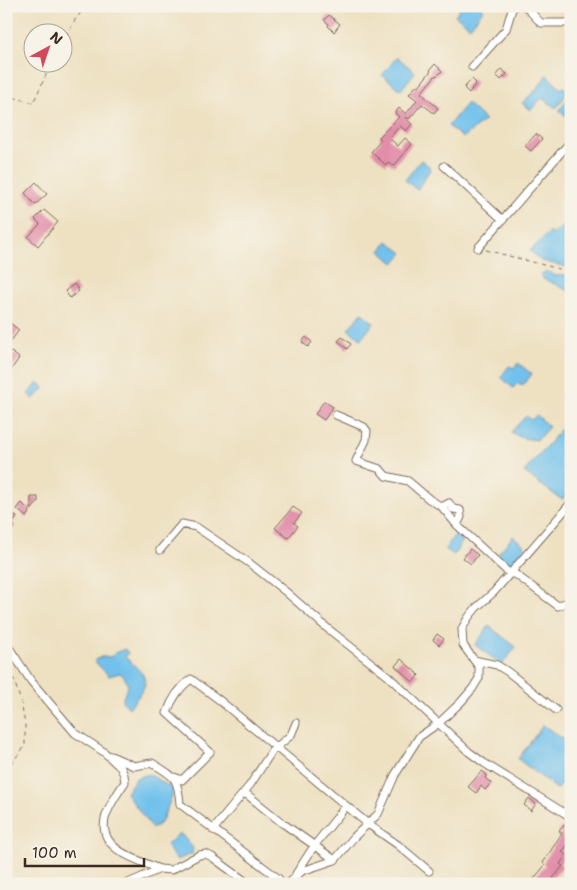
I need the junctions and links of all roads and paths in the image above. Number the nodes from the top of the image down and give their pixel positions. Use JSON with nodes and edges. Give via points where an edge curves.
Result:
{"nodes":[{"id":1,"x":86,"y":6,"type":"edge"},
{"id":2,"x":513,"y":6,"type":"edge"},
{"id":3,"x":526,"y":6,"type":"edge"},
{"id":4,"x":72,"y":25,"type":"edge"},
{"id":5,"x":571,"y":25,"type":"edge"},
{"id":6,"x":472,"y":67,"type":"dead end"},
{"id":7,"x":47,"y":72,"type":"edge"},
{"id":8,"x":6,"y":95,"type":"edge"},
{"id":9,"x":571,"y":141,"type":"edge"},
{"id":10,"x":444,"y":166,"type":"dead end"},
{"id":11,"x":503,"y":220,"type":"junction"},
{"id":12,"x":478,"y":248,"type":"joint"},
{"id":13,"x":571,"y":272,"type":"edge"},
{"id":14,"x":336,"y":415,"type":"dead end"},
{"id":15,"x":571,"y":503,"type":"edge"},
{"id":16,"x":442,"y":507,"type":"junction"},
{"id":17,"x":457,"y":525,"type":"junction"},
{"id":18,"x":160,"y":550,"type":"dead end"},
{"id":19,"x":510,"y":574,"type":"junction"},
{"id":20,"x":571,"y":595,"type":"edge"},
{"id":21,"x":6,"y":643,"type":"edge"},
{"id":22,"x":8,"y":660,"type":"dead end"},
{"id":23,"x":474,"y":660,"type":"junction"},
{"id":24,"x":556,"y":710,"type":"dead end"},
{"id":25,"x":296,"y":723,"type":"dead end"},
{"id":26,"x":439,"y":723,"type":"junction"},
{"id":27,"x":276,"y":748,"type":"junction"},
{"id":28,"x":104,"y":752,"type":"junction"},
{"id":29,"x":6,"y":770,"type":"edge"},
{"id":30,"x":174,"y":777,"type":"junction"},
{"id":31,"x":244,"y":792,"type":"junction"},
{"id":32,"x":346,"y":806,"type":"junction"},
{"id":33,"x":571,"y":818,"type":"edge"},
{"id":34,"x":368,"y":824,"type":"junction"},
{"id":35,"x":214,"y":830,"type":"junction"},
{"id":36,"x":314,"y":846,"type":"junction"},
{"id":37,"x":335,"y":860,"type":"junction"},
{"id":38,"x":160,"y":869,"type":"junction"},
{"id":39,"x":429,"y":870,"type":"dead end"},
{"id":40,"x":137,"y":882,"type":"edge"},
{"id":41,"x":290,"y":882,"type":"edge"},
{"id":42,"x":126,"y":884,"type":"edge"},
{"id":43,"x":249,"y":884,"type":"edge"},
{"id":44,"x":282,"y":884,"type":"edge"}],
"edges":[{"from":1,"to":4,"type":"path"},
{"from":2,"to":6,"type":"street","via":[[506,29]]},
{"from":3,"to":5,"type":"street","via":[[541,23]]},
{"from":7,"to":8,"type":"path","via":[[33,103]]},
{"from":9,"to":11,"type":"street"},
{"from":10,"to":11,"type":"street"},
{"from":11,"to":12,"type":"street"},
{"from":12,"to":13,"type":"path"},
{"from":14,"to":16,"type":"street","via":[[367,431],[356,461],[380,469],[386,476],[408,481]]},
{"from":15,"to":19,"type":"street"},
{"from":16,"to":17,"type":"street"},
{"from":16,"to":17,"type":"street","via":[[449,503],[453,510],[460,510],[461,518]]},
{"from":17,"to":19,"type":"street"},
{"from":18,"to":26,"type":"street","via":[[182,524],[196,527],[286,592],[388,676]]},
{"from":19,"to":20,"type":"street","via":[[515,574],[558,606],[567,602]]},
{"from":19,"to":23,"type":"street","via":[[476,608],[462,629],[463,645]]},
{"from":21,"to":28,"type":"street","via":[[31,681],[75,733]]},
{"from":22,"to":29,"type":"path","via":[[21,702],[25,746]]},
{"from":23,"to":24,"type":"street","via":[[497,665]]},
{"from":23,"to":26,"type":"street","via":[[479,667],[480,678]]},
{"from":25,"to":27,"type":"street","via":[[291,735]]},
{"from":26,"to":33,"type":"street","via":[[484,763]]},
{"from":26,"to":34,"type":"street","via":[[419,737],[395,775],[378,814]]},
{"from":27,"to":30,"type":"street","via":[[191,679],[170,702],[167,712],[210,752],[182,780]]},
{"from":27,"to":31,"type":"street"},
{"from":27,"to":32,"type":"street"},
{"from":28,"to":30,"type":"street","via":[[134,766],[152,763]]},
{"from":28,"to":38,"type":"street","via":[[120,768],[125,782],[110,806],[104,834],[115,849]]},
{"from":30,"to":35,"type":"street","via":[[179,785],[180,804]]},
{"from":31,"to":35,"type":"street"},
{"from":31,"to":36,"type":"street"},
{"from":32,"to":34,"type":"street"},
{"from":32,"to":36,"type":"street"},
{"from":34,"to":37,"type":"street"},
{"from":34,"to":39,"type":"street"},
{"from":35,"to":44,"type":"street"},
{"from":36,"to":37,"type":"street"},
{"from":36,"to":41,"type":"street"},
{"from":37,"to":41,"type":"street","via":[[302,871]]},
{"from":38,"to":40,"type":"street"},
{"from":38,"to":43,"type":"street","via":[[171,870],[206,854]]},
{"from":40,"to":42,"type":"street"}]}
